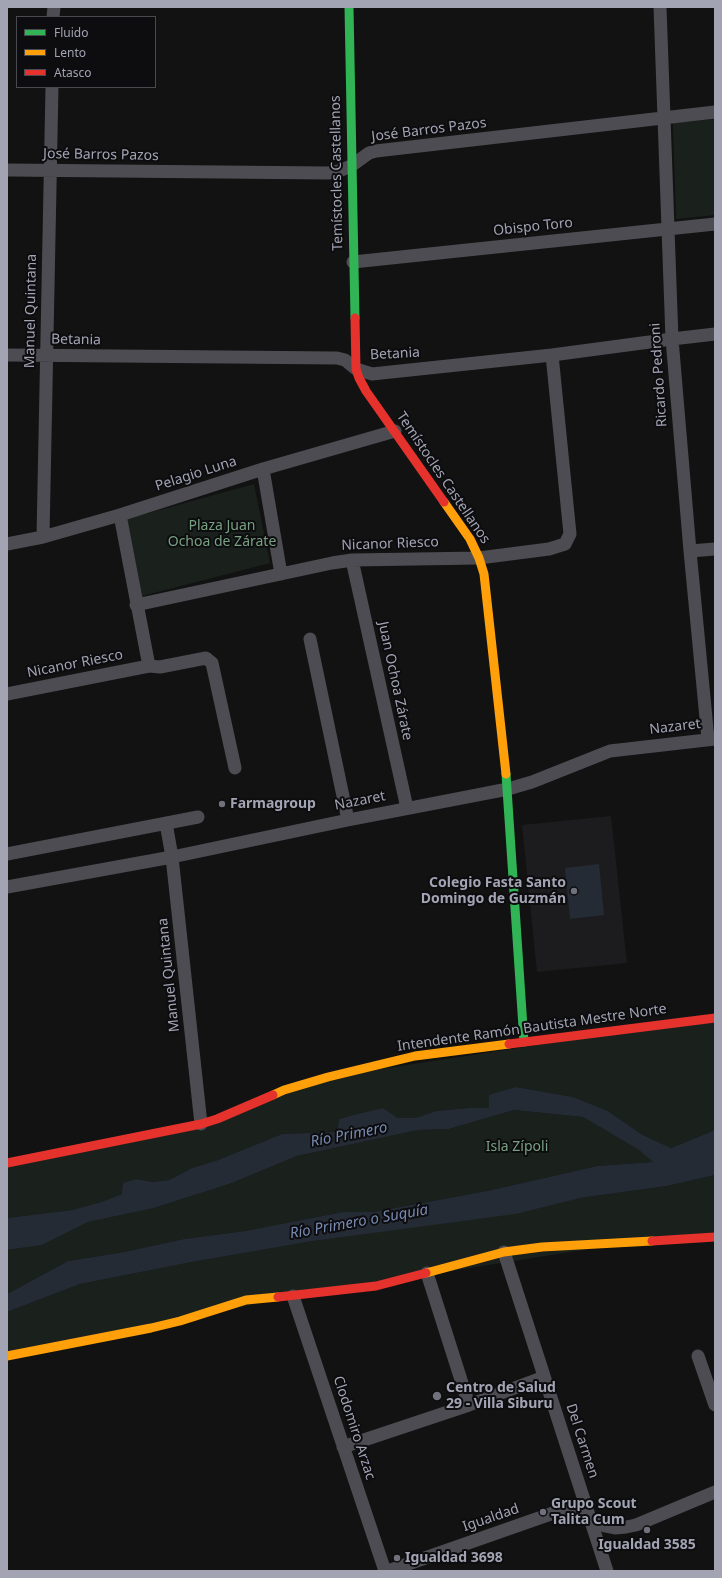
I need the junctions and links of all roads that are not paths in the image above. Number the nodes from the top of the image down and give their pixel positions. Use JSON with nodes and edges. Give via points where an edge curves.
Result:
{"nodes":[{"id":1,"x":348,"y":7,"type":"edge"},
{"id":2,"x":660,"y":7,"type":"edge"},
{"id":3,"x":52,"y":88,"type":"edge"},
{"id":4,"x":715,"y":112,"type":"edge"},
{"id":5,"x":663,"y":118,"type":"junction"},
{"id":6,"x":351,"y":166,"type":"junction"},
{"id":7,"x":7,"y":170,"type":"edge"},
{"id":8,"x":50,"y":171,"type":"junction"},
{"id":9,"x":715,"y":224,"type":"edge"},
{"id":10,"x":667,"y":229,"type":"junction"},
{"id":11,"x":354,"y":262,"type":"junction"},
{"id":12,"x":715,"y":334,"type":"edge"},
{"id":13,"x":672,"y":339,"type":"junction"},
{"id":14,"x":7,"y":354,"type":"edge"},
{"id":15,"x":552,"y":355,"type":"junction"},
{"id":16,"x":46,"y":356,"type":"junction"},
{"id":17,"x":356,"y":369,"type":"junction"},
{"id":18,"x":395,"y":431,"type":"junction"},
{"id":19,"x":263,"y":469,"type":"junction"},
{"id":20,"x":120,"y":515,"type":"junction"},
{"id":21,"x":43,"y":537,"type":"junction"},
{"id":22,"x":7,"y":544,"type":"edge"},
{"id":23,"x":715,"y":549,"type":"edge"},
{"id":24,"x":690,"y":551,"type":"junction"},
{"id":25,"x":479,"y":558,"type":"junction"},
{"id":26,"x":352,"y":560,"type":"junction"},
{"id":27,"x":281,"y":574,"type":"junction"},
{"id":28,"x":136,"y":605,"type":"junction"},
{"id":29,"x":310,"y":639,"type":"dead end"},
{"id":30,"x":149,"y":666,"type":"junction"},
{"id":31,"x":7,"y":694,"type":"edge"},
{"id":32,"x":712,"y":739,"type":"edge"},
{"id":33,"x":235,"y":768,"type":"dead end"},
{"id":34,"x":508,"y":789,"type":"junction"},
{"id":35,"x":407,"y":808,"type":"junction"},
{"id":36,"x":198,"y":817,"type":"dead end"},
{"id":37,"x":348,"y":820,"type":"junction"},
{"id":38,"x":166,"y":823,"type":"junction"},
{"id":39,"x":7,"y":854,"type":"edge"},
{"id":40,"x":172,"y":857,"type":"junction"},
{"id":41,"x":7,"y":887,"type":"edge"},
{"id":42,"x":715,"y":1018,"type":"edge"},
{"id":43,"x":524,"y":1042,"type":"junction"},
{"id":44,"x":201,"y":1124,"type":"junction"},
{"id":45,"x":7,"y":1163,"type":"edge"},
{"id":46,"x":715,"y":1237,"type":"edge"},
{"id":47,"x":504,"y":1252,"type":"junction"},
{"id":48,"x":427,"y":1273,"type":"junction"},
{"id":49,"x":293,"y":1296,"type":"junction"},
{"id":50,"x":7,"y":1356,"type":"edge"},
{"id":51,"x":698,"y":1356,"type":"dead end"},
{"id":52,"x":544,"y":1377,"type":"junction"},
{"id":53,"x":469,"y":1404,"type":"junction"},
{"id":54,"x":715,"y":1405,"type":"edge"},
{"id":55,"x":343,"y":1447,"type":"junction"},
{"id":56,"x":715,"y":1492,"type":"edge"},
{"id":57,"x":590,"y":1518,"type":"junction"},
{"id":58,"x":385,"y":1571,"type":"edge"},
{"id":59,"x":388,"y":1571,"type":"edge"},
{"id":60,"x":608,"y":1571,"type":"edge"}],
"edges":[{"from":1,"to":6,"type":"main road","name":"Temístocles Castellanos"},
{"from":2,"to":5,"type":"street","name":"Ricardo Pedroni"},
{"from":3,"to":8,"type":"street","name":"Manuel Quintana"},
{"from":4,"to":5,"type":"street","name":"José Barros Pazos"},
{"from":5,"to":6,"type":"street","name":"José Barros Pazos","via":[[376,151]]},
{"from":5,"to":10,"type":"street","name":"Ricardo Pedroni"},
{"from":6,"to":8,"type":"street","name":"José Barros Pazos","via":[[328,174]]},
{"from":6,"to":11,"type":"main road","name":"Temístocles Castellanos"},
{"from":7,"to":8,"type":"street","name":"José Barros Pazos"},
{"from":8,"to":16,"type":"street","name":"Manuel Quintana"},
{"from":9,"to":10,"type":"street","name":"Obispo Toro"},
{"from":10,"to":11,"type":"street","name":"Obispo Toro"},
{"from":10,"to":13,"type":"street","name":"Ricardo Pedroni"},
{"from":11,"to":17,"type":"main road","name":"Temístocles Castellanos"},
{"from":12,"to":13,"type":"street","name":"Betania"},
{"from":13,"to":15,"type":"street","name":"Betania"},
{"from":13,"to":24,"type":"street","name":"Ricardo Pedroni"},
{"from":14,"to":16,"type":"street","name":"Betania"},
{"from":15,"to":17,"type":"street","name":"Betania","via":[[372,374]]},
{"from":15,"to":25,"type":"street","name":"Nicanor Riesco","via":[[570,534],[565,544],[558,547]]},
{"from":16,"to":17,"type":"street","name":"Betania","via":[[337,358],[345,360]]},
{"from":16,"to":21,"type":"street","name":"Manuel Quintana"},
{"from":17,"to":18,"type":"main road","name":"Temístocles Castellanos","via":[[366,391]]},
{"from":18,"to":19,"type":"street","name":"Pelagio Luna"},
{"from":18,"to":25,"type":"main road","name":"Temístocles Castellanos","via":[[470,539]]},
{"from":19,"to":20,"type":"street","name":"Pelagio Luna"},
{"from":19,"to":27,"type":"street"},
{"from":20,"to":21,"type":"street","name":"Pelagio Luna"},
{"from":20,"to":28,"type":"street"},
{"from":21,"to":22,"type":"street","name":"Pelagio Luna"},
{"from":23,"to":24,"type":"street"},
{"from":24,"to":32,"type":"street","name":"Ricardo Pedroni"},
{"from":25,"to":26,"type":"street","name":"Nicanor Riesco"},
{"from":25,"to":34,"type":"main road","name":"Temístocles Castellanos","via":[[484,574]]},
{"from":26,"to":27,"type":"street","name":"Nicanor Riesco"},
{"from":26,"to":35,"type":"street","name":"Juan Ochoa Zárate"},
{"from":27,"to":28,"type":"street","name":"Nicanor Riesco"},
{"from":28,"to":30,"type":"street"},
{"from":29,"to":37,"type":"street"},
{"from":30,"to":31,"type":"street","name":"Nicanor Riesco"},
{"from":30,"to":33,"type":"street","name":"Nicanor Riesco","via":[[160,667],[206,658],[212,662]]},
{"from":32,"to":34,"type":"street","name":"Nazaret","via":[[610,751]]},
{"from":34,"to":35,"type":"street","name":"Nazaret"},
{"from":34,"to":43,"type":"main road","name":"Temístocles Castellanos"},
{"from":35,"to":37,"type":"street","name":"Nazaret"},
{"from":36,"to":38,"type":"street"},
{"from":37,"to":40,"type":"street","name":"Nazaret"},
{"from":38,"to":39,"type":"street"},
{"from":38,"to":40,"type":"street","name":"Manuel Quintana"},
{"from":40,"to":41,"type":"street","name":"Nazaret"},
{"from":40,"to":44,"type":"street","name":"Manuel Quintana"},
{"from":42,"to":43,"type":"main road","name":"Intendente Ramón Bautista Mestre Norte"},
{"from":43,"to":44,"type":"main road","name":"Intendente Ramón Bautista Mestre Norte","via":[[415,1056],[328,1077],[284,1090]]},
{"from":44,"to":45,"type":"main road","name":"Intendente Ramón Bautista Mestre Norte"},
{"from":46,"to":47,"type":"main road","via":[[542,1247]]},
{"from":47,"to":48,"type":"main road"},
{"from":47,"to":52,"type":"street","name":"Del Carmen"},
{"from":48,"to":49,"type":"main road","via":[[376,1286]]},
{"from":48,"to":53,"type":"street"},
{"from":49,"to":50,"type":"main road","via":[[246,1300],[159,1326]]},
{"from":49,"to":55,"type":"street","name":"Clodomiro Arzac"},
{"from":51,"to":54,"type":"street"},
{"from":52,"to":53,"type":"street"},
{"from":52,"to":57,"type":"street","name":"Del Carmen"},
{"from":53,"to":55,"type":"street"},
{"from":55,"to":58,"type":"street","name":"Clodomiro Arzac"},
{"from":56,"to":57,"type":"street","name":"Igualdad","via":[[636,1525],[615,1528]]},
{"from":57,"to":59,"type":"street","name":"Igualdad","via":[[575,1510],[562,1510]]},
{"from":57,"to":60,"type":"street","name":"Del Carmen"}]}
